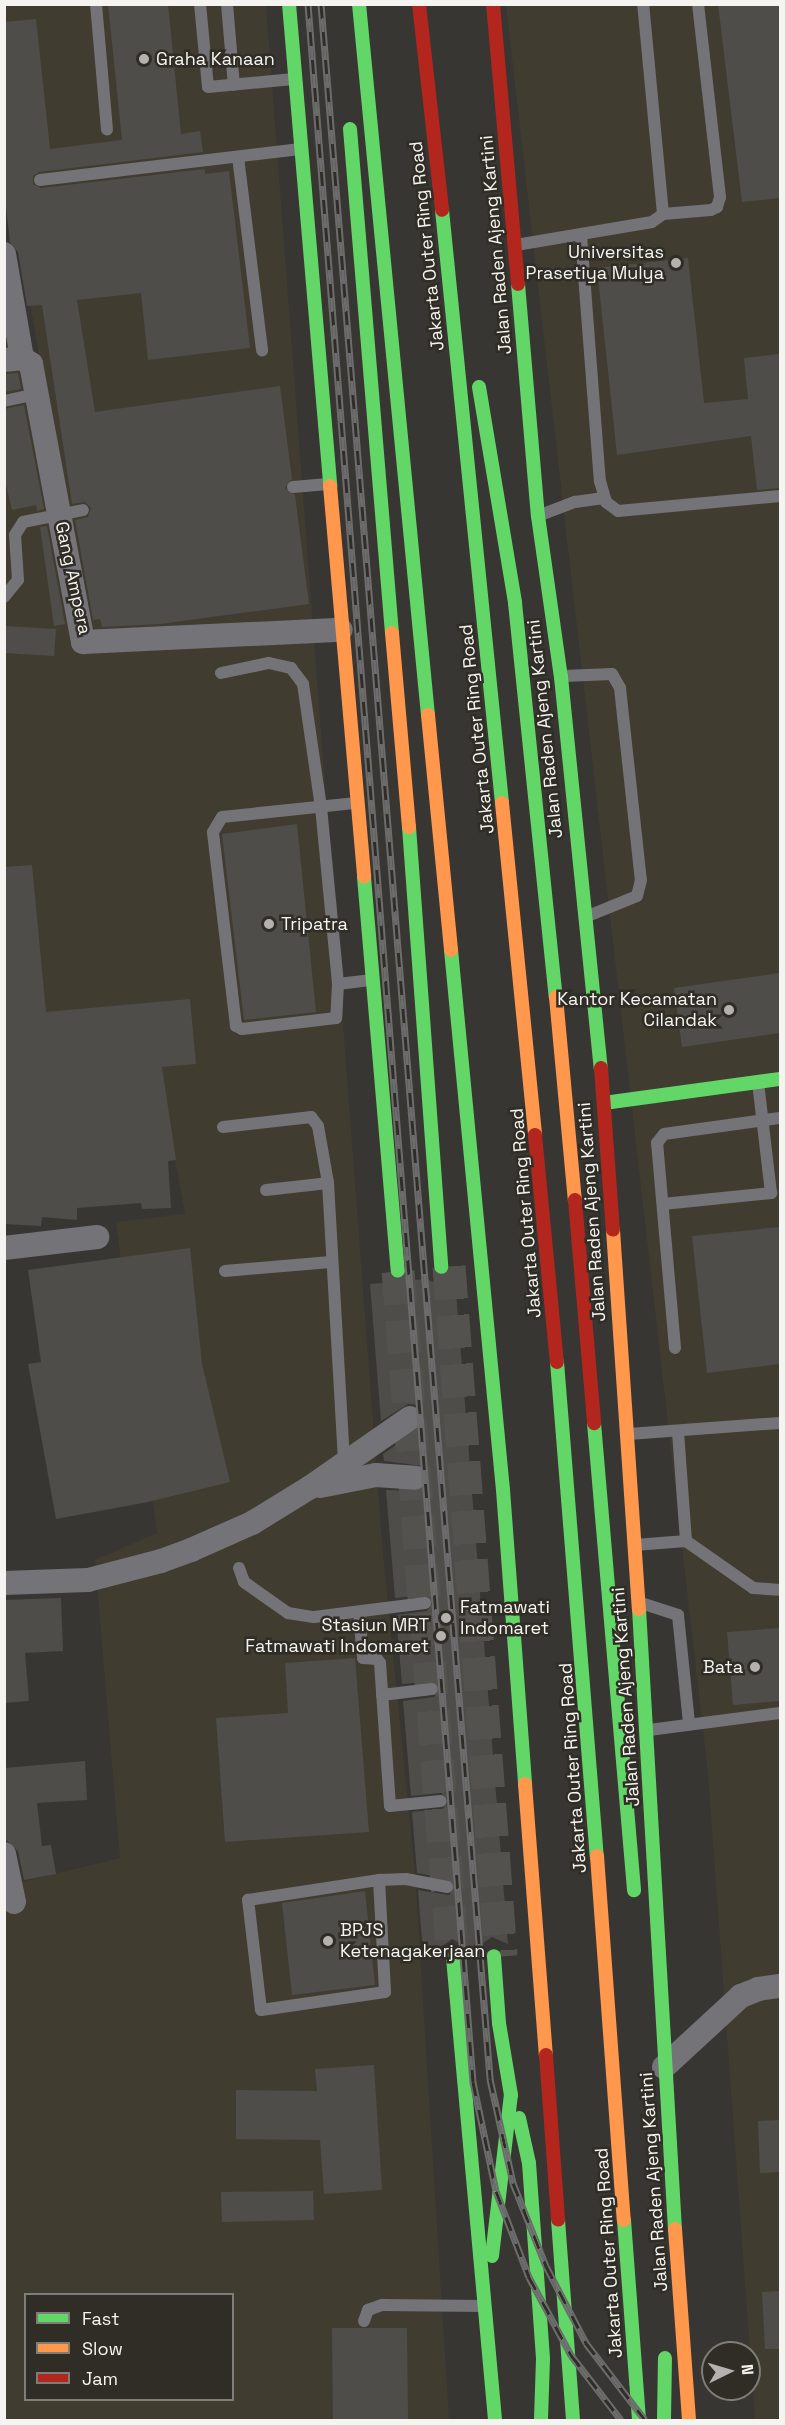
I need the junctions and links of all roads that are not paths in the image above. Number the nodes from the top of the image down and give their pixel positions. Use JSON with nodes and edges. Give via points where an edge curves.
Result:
{"nodes":[{"id":1,"x":96,"y":4,"type":"edge"},
{"id":2,"x":200,"y":4,"type":"edge"},
{"id":3,"x":227,"y":4,"type":"edge"},
{"id":4,"x":289,"y":4,"type":"edge"},
{"id":5,"x":359,"y":4,"type":"edge"},
{"id":6,"x":419,"y":4,"type":"edge"},
{"id":7,"x":493,"y":4,"type":"edge"},
{"id":8,"x":643,"y":4,"type":"edge"},
{"id":9,"x":698,"y":4,"type":"edge"},
{"id":10,"x":294,"y":79,"type":"junction"},
{"id":11,"x":234,"y":85,"type":"junction"},
{"id":12,"x":368,"y":101,"type":"junction"},
{"id":13,"x":107,"y":130,"type":"dead end"},
{"id":14,"x":300,"y":149,"type":"junction"},
{"id":15,"x":238,"y":157,"type":"junction"},
{"id":16,"x":40,"y":180,"type":"dead end"},
{"id":17,"x":442,"y":205,"type":"junction"},
{"id":18,"x":663,"y":214,"type":"junction"},
{"id":19,"x":580,"y":236,"type":"junction"},
{"id":20,"x":516,"y":245,"type":"junction"},
{"id":21,"x":4,"y":254,"type":"edge"},
{"id":22,"x":262,"y":351,"type":"dead end"},
{"id":23,"x":472,"y":352,"type":"dead end"},
{"id":24,"x":13,"y":359,"type":"edge"},
{"id":25,"x":477,"y":374,"type":"dead end"},
{"id":26,"x":37,"y":394,"type":"junction"},
{"id":27,"x":4,"y":401,"type":"edge"},
{"id":28,"x":329,"y":484,"type":"junction"},
{"id":29,"x":293,"y":487,"type":"dead end"},
{"id":30,"x":780,"y":496,"type":"edge"},
{"id":31,"x":603,"y":498,"type":"junction"},
{"id":32,"x":83,"y":510,"type":"dead end"},
{"id":33,"x":59,"y":513,"type":"junction"},
{"id":34,"x":538,"y":516,"type":"junction"},
{"id":35,"x":4,"y":597,"type":"edge"},
{"id":36,"x":341,"y":630,"type":"junction"},
{"id":37,"x":221,"y":673,"type":"dead end"},
{"id":38,"x":561,"y":677,"type":"junction"},
{"id":39,"x":357,"y":803,"type":"junction"},
{"id":40,"x":321,"y":807,"type":"junction"},
{"id":41,"x":584,"y":917,"type":"junction"},
{"id":42,"x":372,"y":980,"type":"junction"},
{"id":43,"x":338,"y":984,"type":"junction"},
{"id":44,"x":780,"y":1079,"type":"edge"},
{"id":45,"x":758,"y":1082,"type":"junction"},
{"id":46,"x":604,"y":1103,"type":"junction"},
{"id":47,"x":780,"y":1118,"type":"edge"},
{"id":48,"x":765,"y":1120,"type":"junction"},
{"id":49,"x":223,"y":1127,"type":"dead end"},
{"id":50,"x":328,"y":1183,"type":"junction"},
{"id":51,"x":266,"y":1190,"type":"dead end"},
{"id":52,"x":663,"y":1204,"type":"junction"},
{"id":53,"x":97,"y":1237,"type":"dead end"},
{"id":54,"x":4,"y":1248,"type":"edge"},
{"id":55,"x":331,"y":1262,"type":"junction"},
{"id":56,"x":445,"y":1266,"type":"tunnel mouth"},
{"id":57,"x":225,"y":1271,"type":"dead end"},
{"id":58,"x":398,"y":1271,"type":"tunnel mouth"},
{"id":59,"x":675,"y":1348,"type":"dead end"},
{"id":60,"x":410,"y":1418,"type":"dead end"},
{"id":61,"x":780,"y":1423,"type":"edge"},
{"id":62,"x":678,"y":1432,"type":"junction"},
{"id":63,"x":624,"y":1434,"type":"junction"},
{"id":64,"x":344,"y":1463,"type":"junction"},
{"id":65,"x":415,"y":1478,"type":"dead end"},
{"id":66,"x":309,"y":1488,"type":"junction"},
{"id":67,"x":686,"y":1541,"type":"junction"},
{"id":68,"x":634,"y":1551,"type":"junction"},
{"id":69,"x":239,"y":1568,"type":"dead end"},
{"id":70,"x":4,"y":1583,"type":"edge"},
{"id":71,"x":780,"y":1590,"type":"edge"},
{"id":72,"x":638,"y":1602,"type":"junction"},
{"id":73,"x":425,"y":1603,"type":"dead end"},
{"id":74,"x":358,"y":1612,"type":"junction"},
{"id":75,"x":432,"y":1689,"type":"dead end"},
{"id":76,"x":382,"y":1695,"type":"junction"},
{"id":77,"x":780,"y":1713,"type":"edge"},
{"id":78,"x":689,"y":1724,"type":"junction"},
{"id":79,"x":648,"y":1730,"type":"junction"},
{"id":80,"x":441,"y":1801,"type":"dead end"},
{"id":81,"x":4,"y":1854,"type":"edge"},
{"id":82,"x":379,"y":1880,"type":"junction"},
{"id":83,"x":447,"y":1887,"type":"dead end"},
{"id":84,"x":636,"y":1901,"type":"dead end"},
{"id":85,"x":14,"y":1902,"type":"dead end"},
{"id":86,"x":643,"y":1948,"type":"dead end"},
{"id":87,"x":498,"y":1956,"type":"tunnel mouth"},
{"id":88,"x":453,"y":1958,"type":"tunnel mouth"},
{"id":89,"x":780,"y":1986,"type":"edge"},
{"id":90,"x":661,"y":2030,"type":"junction"},
{"id":91,"x":664,"y":2067,"type":"junction"},
{"id":92,"x":511,"y":2095,"type":"junction"},
{"id":93,"x":668,"y":2122,"type":"junction"},
{"id":94,"x":486,"y":2290,"type":"junction"},
{"id":95,"x":665,"y":2301,"type":"dead end"},
{"id":96,"x":487,"y":2306,"type":"junction"},
{"id":97,"x":364,"y":2321,"type":"dead end"},
{"id":98,"x":665,"y":2337,"type":"dead end"},
{"id":99,"x":495,"y":2421,"type":"edge"},
{"id":100,"x":541,"y":2421,"type":"edge"},
{"id":101,"x":573,"y":2421,"type":"edge"},
{"id":102,"x":639,"y":2421,"type":"edge"},
{"id":103,"x":664,"y":2421,"type":"edge"},
{"id":104,"x":688,"y":2421,"type":"edge"}],
"edges":[{"from":1,"to":13,"type":"lane"},
{"from":2,"to":11,"type":"lane","via":[[208,87]]},
{"from":3,"to":11,"type":"lane"},
{"from":4,"to":10,"type":"main road"},
{"from":5,"to":12,"type":"main road"},
{"from":6,"to":17,"type":"main road","name":"Jakarta Outer Ring Road"},
{"from":7,"to":20,"type":"main road","name":"Jalan Raden Ajeng Kartini"},
{"from":8,"to":18,"type":"lane"},
{"from":9,"to":18,"type":"lane","via":[[720,197],[717,207],[711,210]]},
{"from":10,"to":11,"type":"lane"},
{"from":10,"to":14,"type":"main road"},
{"from":12,"to":56,"type":"main road","via":[[354,114],[349,137],[432,1105],[439,1128]]},
{"from":12,"to":101,"type":"main road","via":[[503,1490]]},
{"from":14,"to":15,"type":"lane"},
{"from":14,"to":28,"type":"main road"},
{"from":15,"to":16,"type":"lane"},
{"from":15,"to":22,"type":"lane"},
{"from":17,"to":23,"type":"main road"},
{"from":17,"to":102,"type":"main road","name":"Jakarta Outer Ring Road","via":[[570,1491]]},
{"from":18,"to":19,"type":"lane","via":[[652,222]]},
{"from":19,"to":20,"type":"lane"},
{"from":19,"to":31,"type":"lane"},
{"from":20,"to":34,"type":"main road","name":"Jalan Raden Ajeng Kartini"},
{"from":21,"to":24,"type":"street","name":"Gang Ampera"},
{"from":24,"to":26,"type":"street","name":"Gang Ampera","via":[[31,363]]},
{"from":25,"to":84,"type":"main road","via":[[515,603],[532,749]]},
{"from":26,"to":27,"type":"lane"},
{"from":26,"to":33,"type":"street","name":"Gang Ampera"},
{"from":28,"to":29,"type":"lane"},
{"from":28,"to":36,"type":"main road"},
{"from":30,"to":31,"type":"lane","via":[[618,511]]},
{"from":31,"to":34,"type":"lane","via":[[575,502]]},
{"from":32,"to":33,"type":"lane"},
{"from":33,"to":35,"type":"lane","via":[[23,522],[15,535],[18,580]]},
{"from":33,"to":36,"type":"street","name":"Gang Ampera","via":[[83,642]]},
{"from":34,"to":38,"type":"main road","name":"Jalan Raden Ajeng Kartini"},
{"from":36,"to":39,"type":"main road"},
{"from":37,"to":40,"type":"lane","via":[[269,663],[291,668],[303,684]]},
{"from":38,"to":41,"type":"main road","name":"Jalan Raden Ajeng Kartini"},
{"from":38,"to":41,"type":"lane","via":[[612,674],[620,688],[641,880],[638,896]]},
{"from":39,"to":40,"type":"lane"},
{"from":39,"to":42,"type":"main road"},
{"from":40,"to":43,"type":"lane"},
{"from":40,"to":43,"type":"lane","via":[[222,817],[213,832],[234,1022],[242,1029],[336,1018]]},
{"from":41,"to":46,"type":"main road","name":"Jalan Raden Ajeng Kartini"},
{"from":42,"to":43,"type":"lane"},
{"from":42,"to":58,"type":"main road"},
{"from":44,"to":45,"type":"main road"},
{"from":45,"to":46,"type":"main road"},
{"from":45,"to":48,"type":"lane"},
{"from":46,"to":63,"type":"main road","name":"Jalan Raden Ajeng Kartini"},
{"from":47,"to":48,"type":"lane"},
{"from":48,"to":52,"type":"lane","via":[[663,1134],[657,1143]]},
{"from":48,"to":52,"type":"lane","via":[[771,1193]]},
{"from":49,"to":50,"type":"lane","via":[[311,1117],[318,1126]]},
{"from":50,"to":51,"type":"lane"},
{"from":50,"to":55,"type":"lane"},
{"from":52,"to":59,"type":"lane"},
{"from":53,"to":54,"type":"street"},
{"from":55,"to":57,"type":"lane"},
{"from":55,"to":64,"type":"lane"},
{"from":60,"to":64,"type":"street"},
{"from":61,"to":62,"type":"lane"},
{"from":62,"to":63,"type":"lane"},
{"from":62,"to":67,"type":"lane"},
{"from":63,"to":68,"type":"main road","name":"Jalan Raden Ajeng Kartini"},
{"from":64,"to":66,"type":"street"},
{"from":65,"to":66,"type":"street","via":[[376,1475]]},
{"from":66,"to":70,"type":"street","via":[[252,1523],[161,1562],[88,1580]]},
{"from":67,"to":68,"type":"lane"},
{"from":67,"to":71,"type":"lane","via":[[753,1588]]},
{"from":68,"to":72,"type":"main road","name":"Jalan Raden Ajeng Kartini"},
{"from":69,"to":74,"type":"lane","via":[[244,1582],[288,1613],[314,1617]]},
{"from":72,"to":78,"type":"lane","via":[[678,1615]]},
{"from":72,"to":79,"type":"main road","name":"Jalan Raden Ajeng Kartini"},
{"from":73,"to":74,"type":"lane"},
{"from":74,"to":76,"type":"lane","via":[[363,1658],[380,1663]]},
{"from":75,"to":76,"type":"lane"},
{"from":76,"to":80,"type":"lane","via":[[390,1806]]},
{"from":77,"to":78,"type":"lane"},
{"from":78,"to":79,"type":"lane"},
{"from":79,"to":90,"type":"main road","name":"Jalan Raden Ajeng Kartini"},
{"from":81,"to":85,"type":"street"},
{"from":82,"to":82,"type":"lane","via":[[385,1992],[261,2010],[248,1900]]},
{"from":82,"to":83,"type":"lane","via":[[406,1879]]},
{"from":86,"to":90,"type":"main road"},
{"from":87,"to":92,"type":"main road"},
{"from":88,"to":94,"type":"main road","via":[[465,2113]]},
{"from":89,"to":91,"type":"street","via":[[741,1996]]},
{"from":90,"to":91,"type":"main road","name":"Jalan Raden Ajeng Kartini"},
{"from":91,"to":93,"type":"main road","name":"Jalan Raden Ajeng Kartini"},
{"from":92,"to":94,"type":"main road","via":[[504,2180]]},
{"from":92,"to":100,"type":"main road","via":[[530,2163],[543,2359]]},
{"from":93,"to":95,"type":"main road"},
{"from":93,"to":104,"type":"main road","name":"Jalan Raden Ajeng Kartini"},
{"from":94,"to":96,"type":"main road"},
{"from":96,"to":97,"type":"lane","via":[[382,2305],[368,2310]]},
{"from":96,"to":99,"type":"main road"},
{"from":98,"to":103,"type":"main road"}]}
